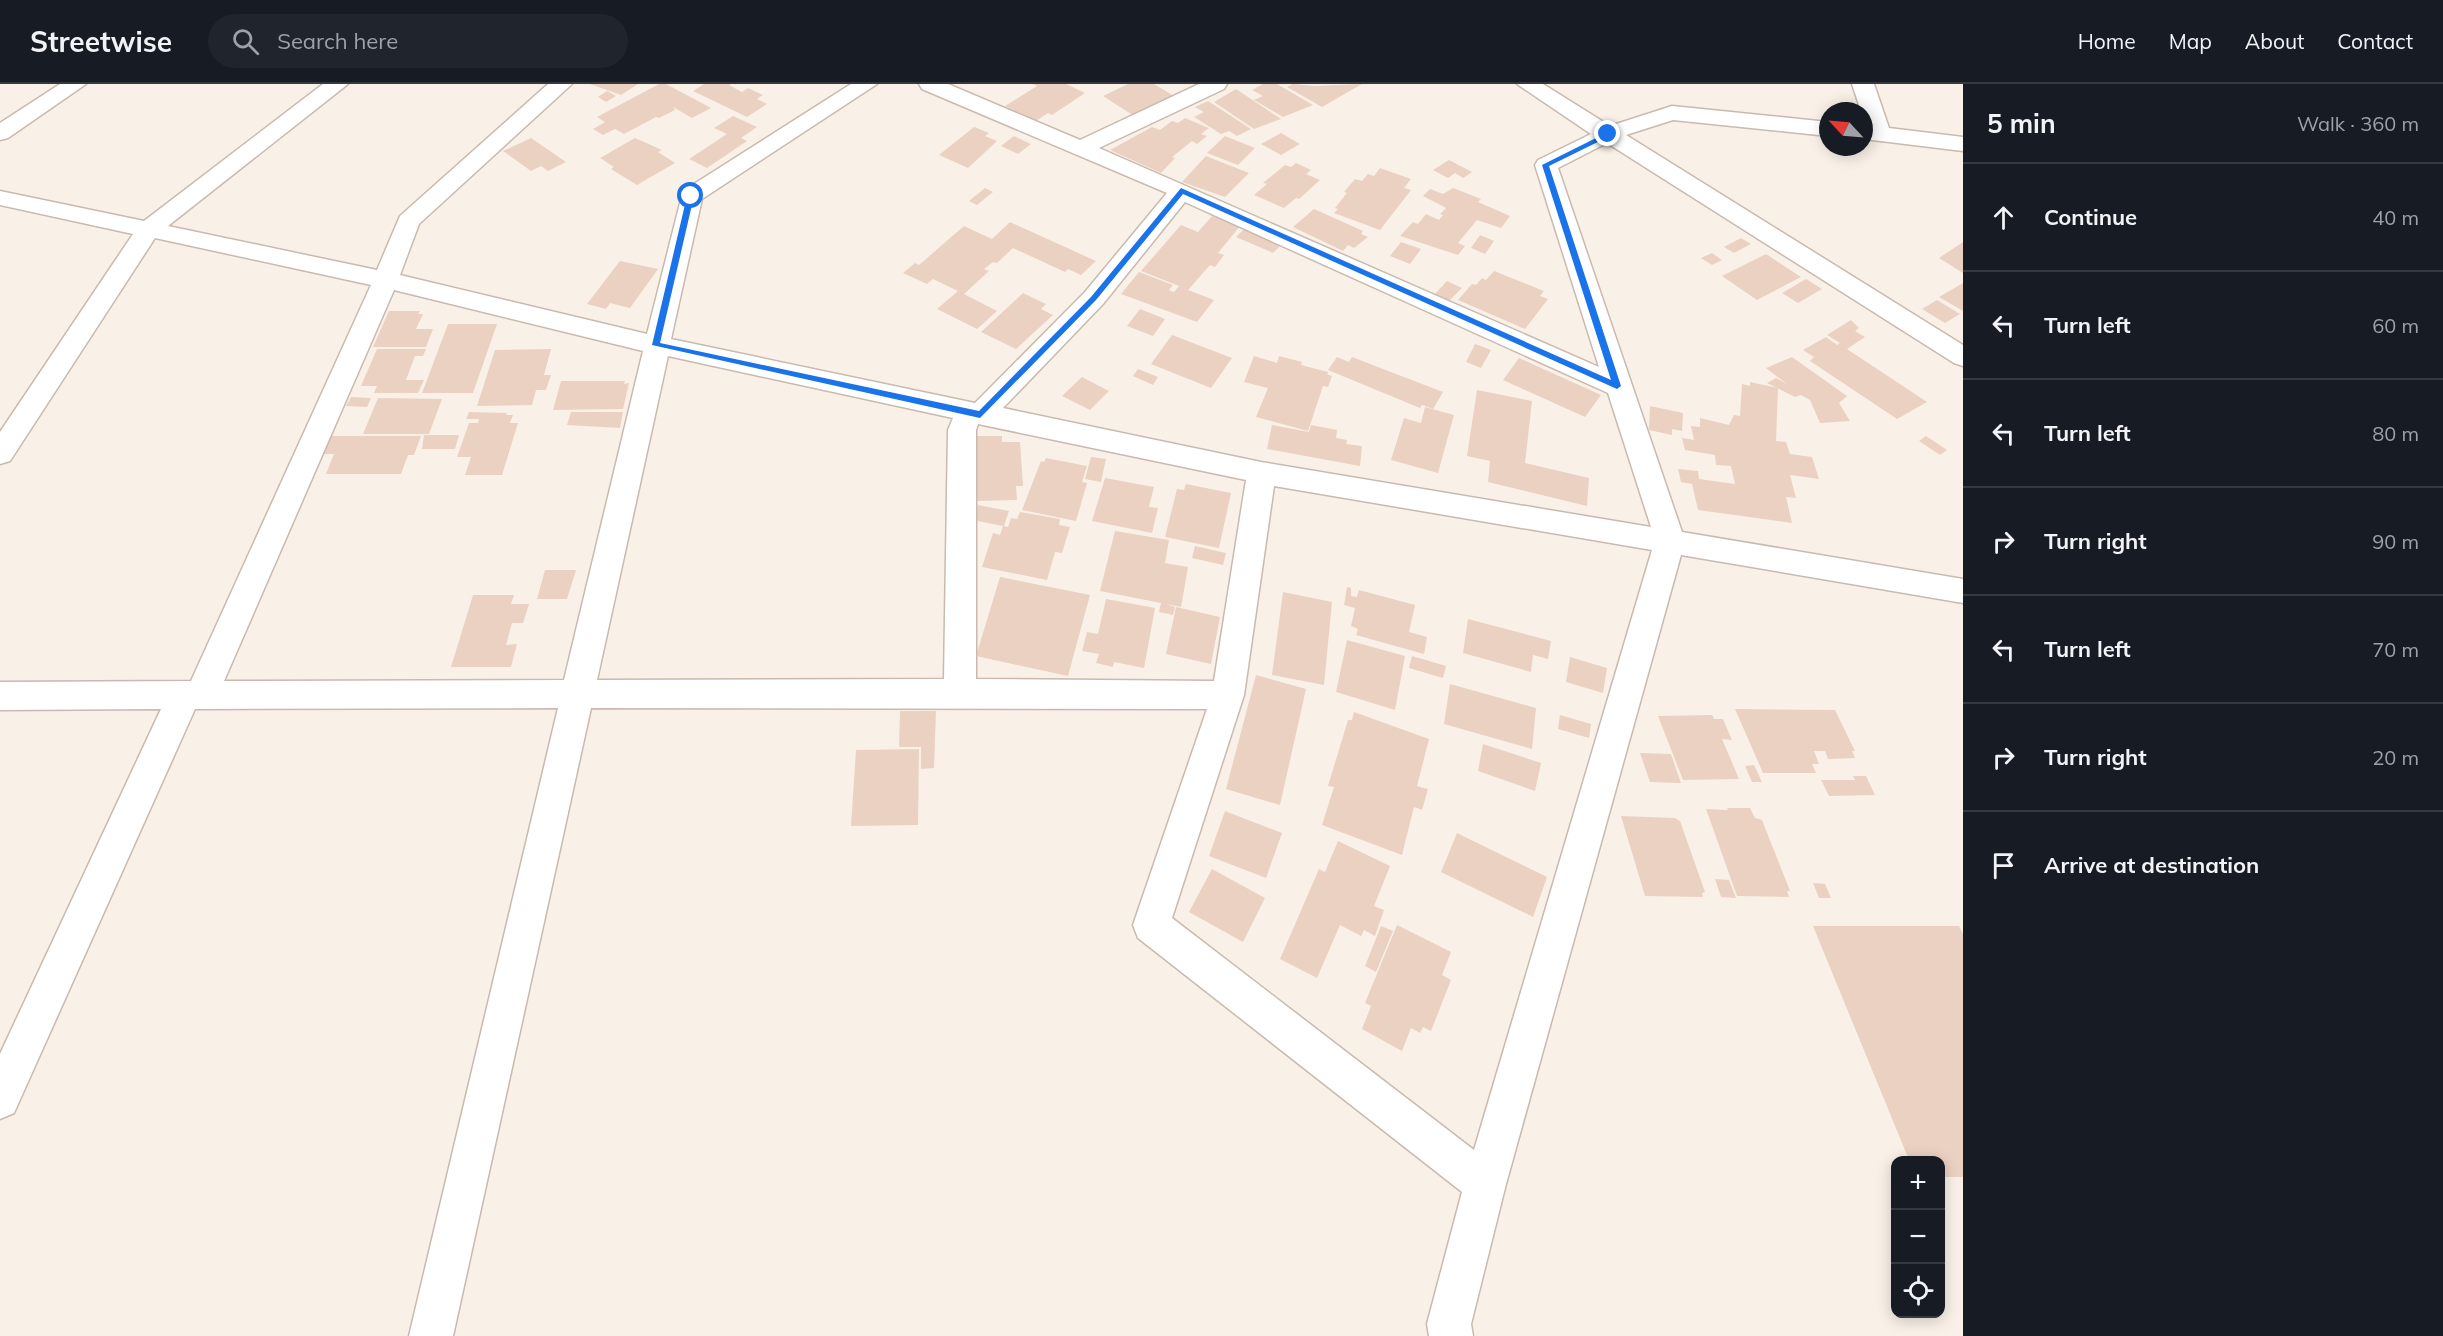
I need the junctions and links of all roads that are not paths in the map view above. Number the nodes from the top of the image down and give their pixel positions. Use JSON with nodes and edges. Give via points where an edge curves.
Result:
{"nodes":[{"id":1,"x":75,"y":84,"type":"edge"},
{"id":2,"x":337,"y":84,"type":"edge"},
{"id":3,"x":561,"y":84,"type":"edge"},
{"id":4,"x":866,"y":84,"type":"edge"},
{"id":5,"x":930,"y":84,"type":"edge"},
{"id":6,"x":1216,"y":84,"type":"edge"},
{"id":7,"x":1528,"y":84,"type":"edge"},
{"id":8,"x":1863,"y":84,"type":"edge"},
{"id":9,"x":1866,"y":102,"type":"edge"},
{"id":10,"x":1819,"y":128,"type":"edge"},
{"id":11,"x":0,"y":133,"type":"edge"},
{"id":12,"x":1873,"y":133,"type":"edge"},
{"id":13,"x":1608,"y":134,"type":"junction"},
{"id":14,"x":1963,"y":144,"type":"edge"},
{"id":15,"x":1080,"y":148,"type":"junction"},
{"id":16,"x":1181,"y":190,"type":"junction"},
{"id":17,"x":0,"y":198,"type":"edge"},
{"id":18,"x":148,"y":230,"type":"junction"},
{"id":19,"x":386,"y":280,"type":"junction"},
{"id":20,"x":656,"y":345,"type":"junction"},
{"id":21,"x":1963,"y":357,"type":"edge"},
{"id":22,"x":1617,"y":386,"type":"junction"},
{"id":23,"x":0,"y":406,"type":"edge"},
{"id":24,"x":31,"y":406,"type":"junction"},
{"id":25,"x":975,"y":413,"type":"junction"},
{"id":26,"x":0,"y":454,"type":"edge"},
{"id":27,"x":1261,"y":473,"type":"junction"},
{"id":28,"x":1670,"y":541,"type":"junction"},
{"id":29,"x":1963,"y":591,"type":"edge"},
{"id":30,"x":960,"y":693,"type":"junction"},
{"id":31,"x":193,"y":694,"type":"junction"},
{"id":32,"x":579,"y":694,"type":"junction"},
{"id":33,"x":1228,"y":695,"type":"junction"},
{"id":34,"x":0,"y":696,"type":"edge"},
{"id":35,"x":0,"y":1099,"type":"edge"},
{"id":36,"x":1485,"y":1184,"type":"junction"},
{"id":37,"x":431,"y":1336,"type":"edge"},
{"id":38,"x":1451,"y":1336,"type":"edge"}],
"edges":[{"from":1,"to":11,"type":"street"},
{"from":2,"to":18,"type":"street"},
{"from":3,"to":19,"type":"street","via":[[408,221]]},
{"from":4,"to":20,"type":"street","via":[[691,196]]},
{"from":5,"to":15,"type":"street"},
{"from":6,"to":15,"type":"street"},
{"from":7,"to":13,"type":"street"},
{"from":8,"to":9,"type":"street"},
{"from":10,"to":13,"type":"street","via":[[1672,113]]},
{"from":12,"to":14,"type":"street"},
{"from":13,"to":21,"type":"street"},
{"from":13,"to":22,"type":"street","via":[[1546,165]]},
{"from":15,"to":16,"type":"street"},
{"from":16,"to":22,"type":"street"},
{"from":16,"to":25,"type":"street","via":[[1094,298]]},
{"from":17,"to":18,"type":"street"},
{"from":18,"to":19,"type":"street"},
{"from":18,"to":24,"type":"street"},
{"from":19,"to":20,"type":"street"},
{"from":19,"to":31,"type":"street"},
{"from":20,"to":25,"type":"street"},
{"from":20,"to":32,"type":"street"},
{"from":22,"to":28,"type":"street"},
{"from":23,"to":24,"type":"street"},
{"from":24,"to":26,"type":"street"},
{"from":25,"to":27,"type":"street"},
{"from":25,"to":30,"type":"street","via":[[962,430]]},
{"from":27,"to":28,"type":"street"},
{"from":27,"to":33,"type":"street"},
{"from":28,"to":29,"type":"street"},
{"from":28,"to":36,"type":"street"},
{"from":30,"to":32,"type":"street"},
{"from":30,"to":33,"type":"street"},
{"from":31,"to":32,"type":"street"},
{"from":31,"to":34,"type":"street"},
{"from":31,"to":35,"type":"street"},
{"from":32,"to":37,"type":"street"},
{"from":33,"to":36,"type":"street","via":[[1151,925]]},
{"from":36,"to":38,"type":"street","via":[[1449,1324]]}]}
